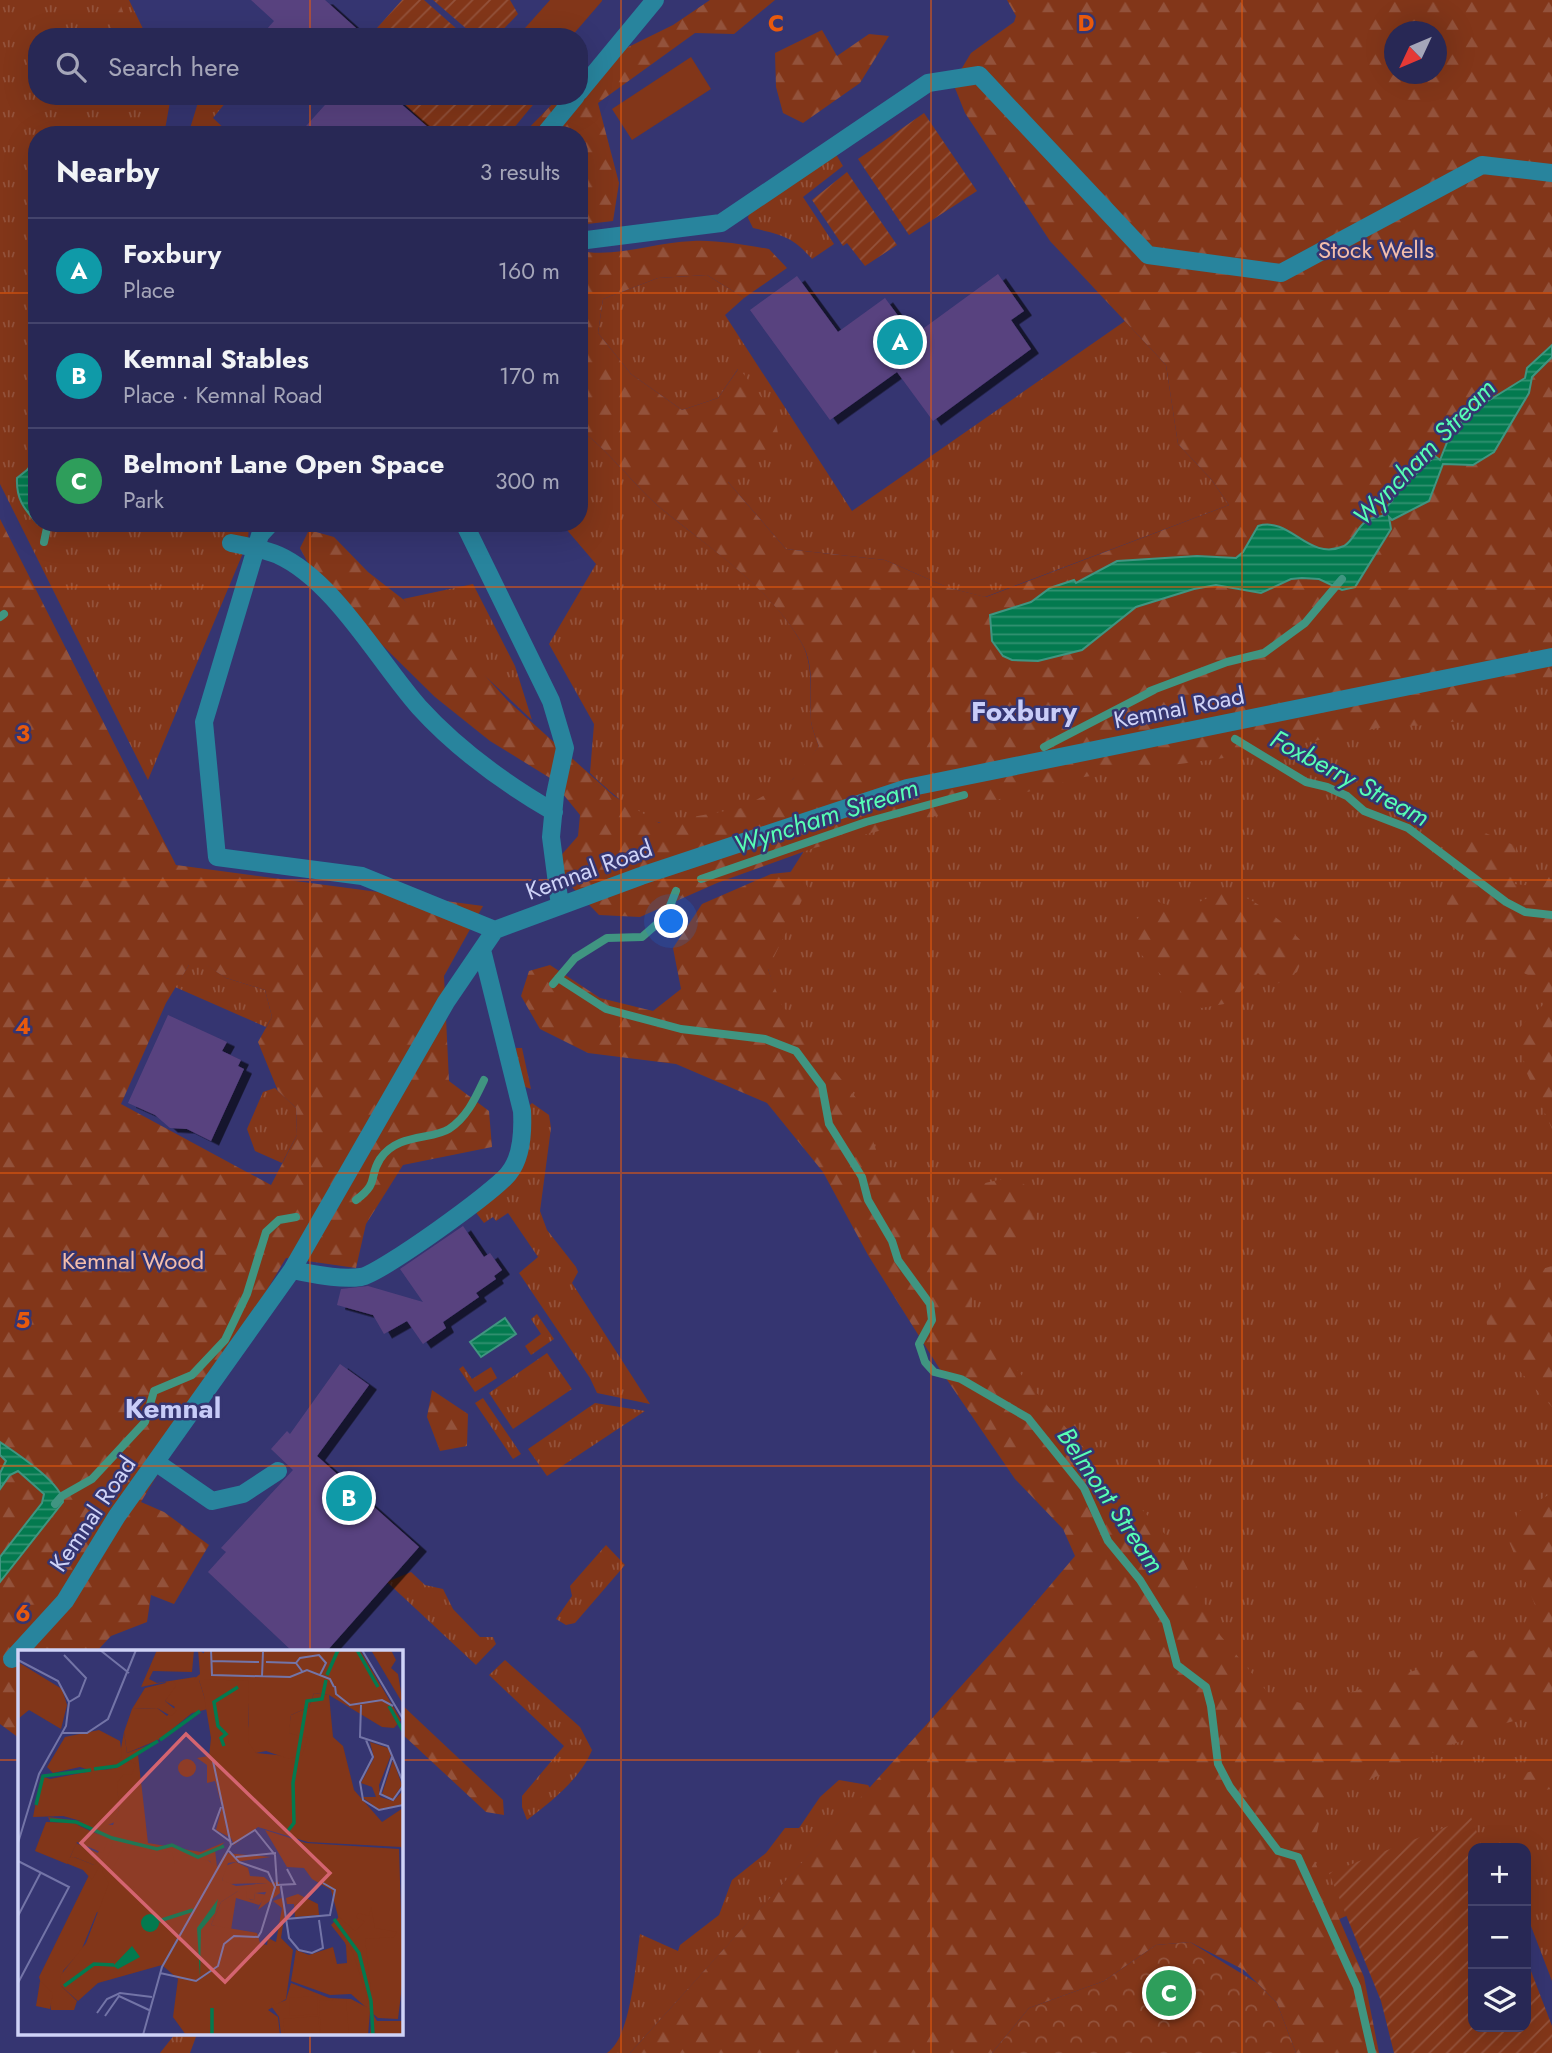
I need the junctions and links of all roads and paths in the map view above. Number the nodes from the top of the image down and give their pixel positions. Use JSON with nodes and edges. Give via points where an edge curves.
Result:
{"nodes":[{"id":1,"x":654,"y":0,"type":"edge"},
{"id":2,"x":588,"y":81,"type":"edge"},
{"id":3,"x":569,"y":105,"type":"edge"},
{"id":4,"x":551,"y":126,"type":"edge"},
{"id":5,"x":1552,"y":173,"type":"edge"},
{"id":6,"x":588,"y":240,"type":"edge"},
{"id":7,"x":263,"y":532,"type":"edge"},
{"id":8,"x":468,"y":532,"type":"edge"},
{"id":9,"x":231,"y":543,"type":"dead end"},
{"id":10,"x":257,"y":548,"type":"junction"},
{"id":11,"x":1552,"y":657,"type":"edge"},
{"id":12,"x":554,"y":812,"type":"junction"},
{"id":13,"x":560,"y":906,"type":"junction"},
{"id":14,"x":495,"y":930,"type":"junction"},
{"id":15,"x":482,"y":950,"type":"junction"},
{"id":16,"x":292,"y":1270,"type":"junction"},
{"id":17,"x":157,"y":1462,"type":"junction"},
{"id":18,"x":278,"y":1471,"type":"dead end"},
{"id":19,"x":19,"y":1650,"type":"edge"},
{"id":20,"x":18,"y":1652,"type":"edge"},
{"id":21,"x":12,"y":1658,"type":"dead end"}],
"edges":[{"from":1,"to":2,"type":"street"},
{"from":3,"to":4,"type":"street"},
{"from":5,"to":6,"type":"street","via":[[1482,166],[1281,273],[1148,254],[979,75],[928,83],[721,223]]},
{"from":7,"to":10,"type":"street"},
{"from":8,"to":12,"type":"street","via":[[551,701],[565,748]]},
{"from":9,"to":10,"type":"street"},
{"from":10,"to":12,"type":"street","via":[[280,556],[331,598],[453,742]]},
{"from":10,"to":14,"type":"street","via":[[204,722],[217,858],[362,876]]},
{"from":11,"to":13,"type":"street","name":"Kemnal Road","via":[[906,788]]},
{"from":12,"to":13,"type":"street","via":[[551,837]]},
{"from":13,"to":14,"type":"street","name":"Kemnal Road"},
{"from":14,"to":15,"type":"street","name":"Kemnal Road"},
{"from":15,"to":16,"type":"street","name":"Kemnal Road","via":[[446,1002]]},
{"from":15,"to":16,"type":"street","via":[[522,1111],[523,1130],[511,1171],[472,1206],[382,1268],[362,1277]]},
{"from":16,"to":17,"type":"street","name":"Kemnal Road"},
{"from":17,"to":18,"type":"street","via":[[212,1501],[243,1494]]},
{"from":17,"to":19,"type":"street","name":"Kemnal Road","via":[[117,1516],[65,1601]]},
{"from":20,"to":21,"type":"street","name":"Kemnal Road"}]}
